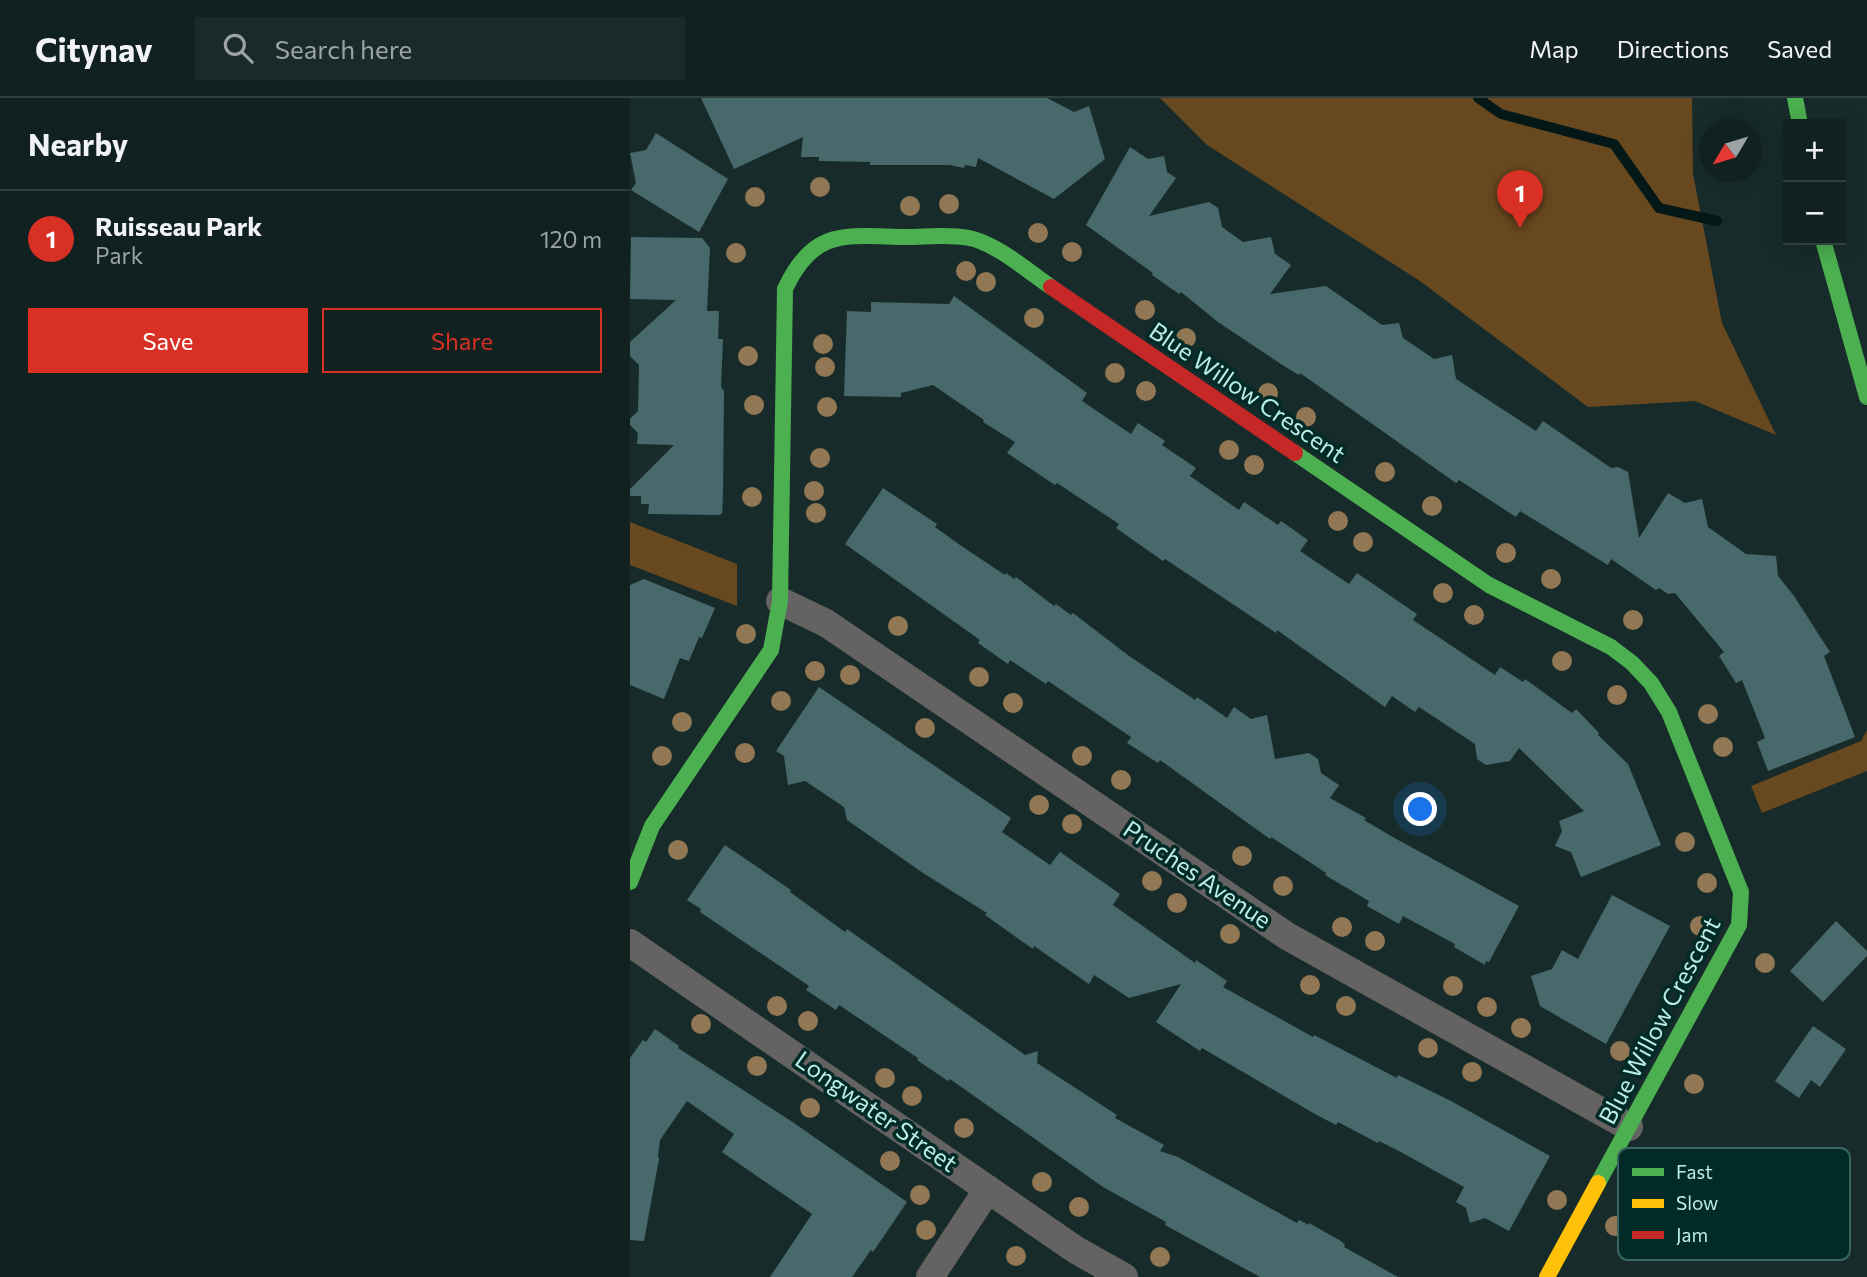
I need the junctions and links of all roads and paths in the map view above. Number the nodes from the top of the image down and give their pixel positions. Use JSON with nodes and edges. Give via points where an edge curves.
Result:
{"nodes":[{"id":1,"x":1795,"y":98,"type":"edge"},
{"id":2,"x":1799,"y":119,"type":"edge"},
{"id":3,"x":1824,"y":245,"type":"edge"},
{"id":4,"x":1867,"y":397,"type":"edge"},
{"id":5,"x":780,"y":601,"type":"junction"},
{"id":6,"x":630,"y":882,"type":"edge"},
{"id":7,"x":630,"y":943,"type":"edge"},
{"id":8,"x":1629,"y":1127,"type":"junction"},
{"id":9,"x":988,"y":1189,"type":"junction"},
{"id":10,"x":930,"y":1277,"type":"edge"},
{"id":11,"x":1124,"y":1277,"type":"edge"},
{"id":12,"x":1547,"y":1277,"type":"edge"}],
"edges":[{"from":1,"to":2,"type":"street"},
{"from":3,"to":4,"type":"street"},
{"from":5,"to":6,"type":"street","name":"Blue Willow Crescent","via":[[771,650],[652,826]]},
{"from":5,"to":8,"type":"street","name":"Pruches Avenue","via":[[827,623],[1287,936]]},
{"from":5,"to":8,"type":"street","name":"Blue Willow Crescent","via":[[785,289],[794,269],[807,252],[845,236],[970,239],[992,247],[1489,585],[1611,647],[1651,683],[1669,712],[1741,892],[1739,926]]},
{"from":7,"to":9,"type":"street","name":"Longwater Street"},
{"from":8,"to":12,"type":"street","name":"Blue Willow Crescent"},
{"from":9,"to":10,"type":"street"},
{"from":9,"to":11,"type":"street","name":"Longwater Street"}]}
